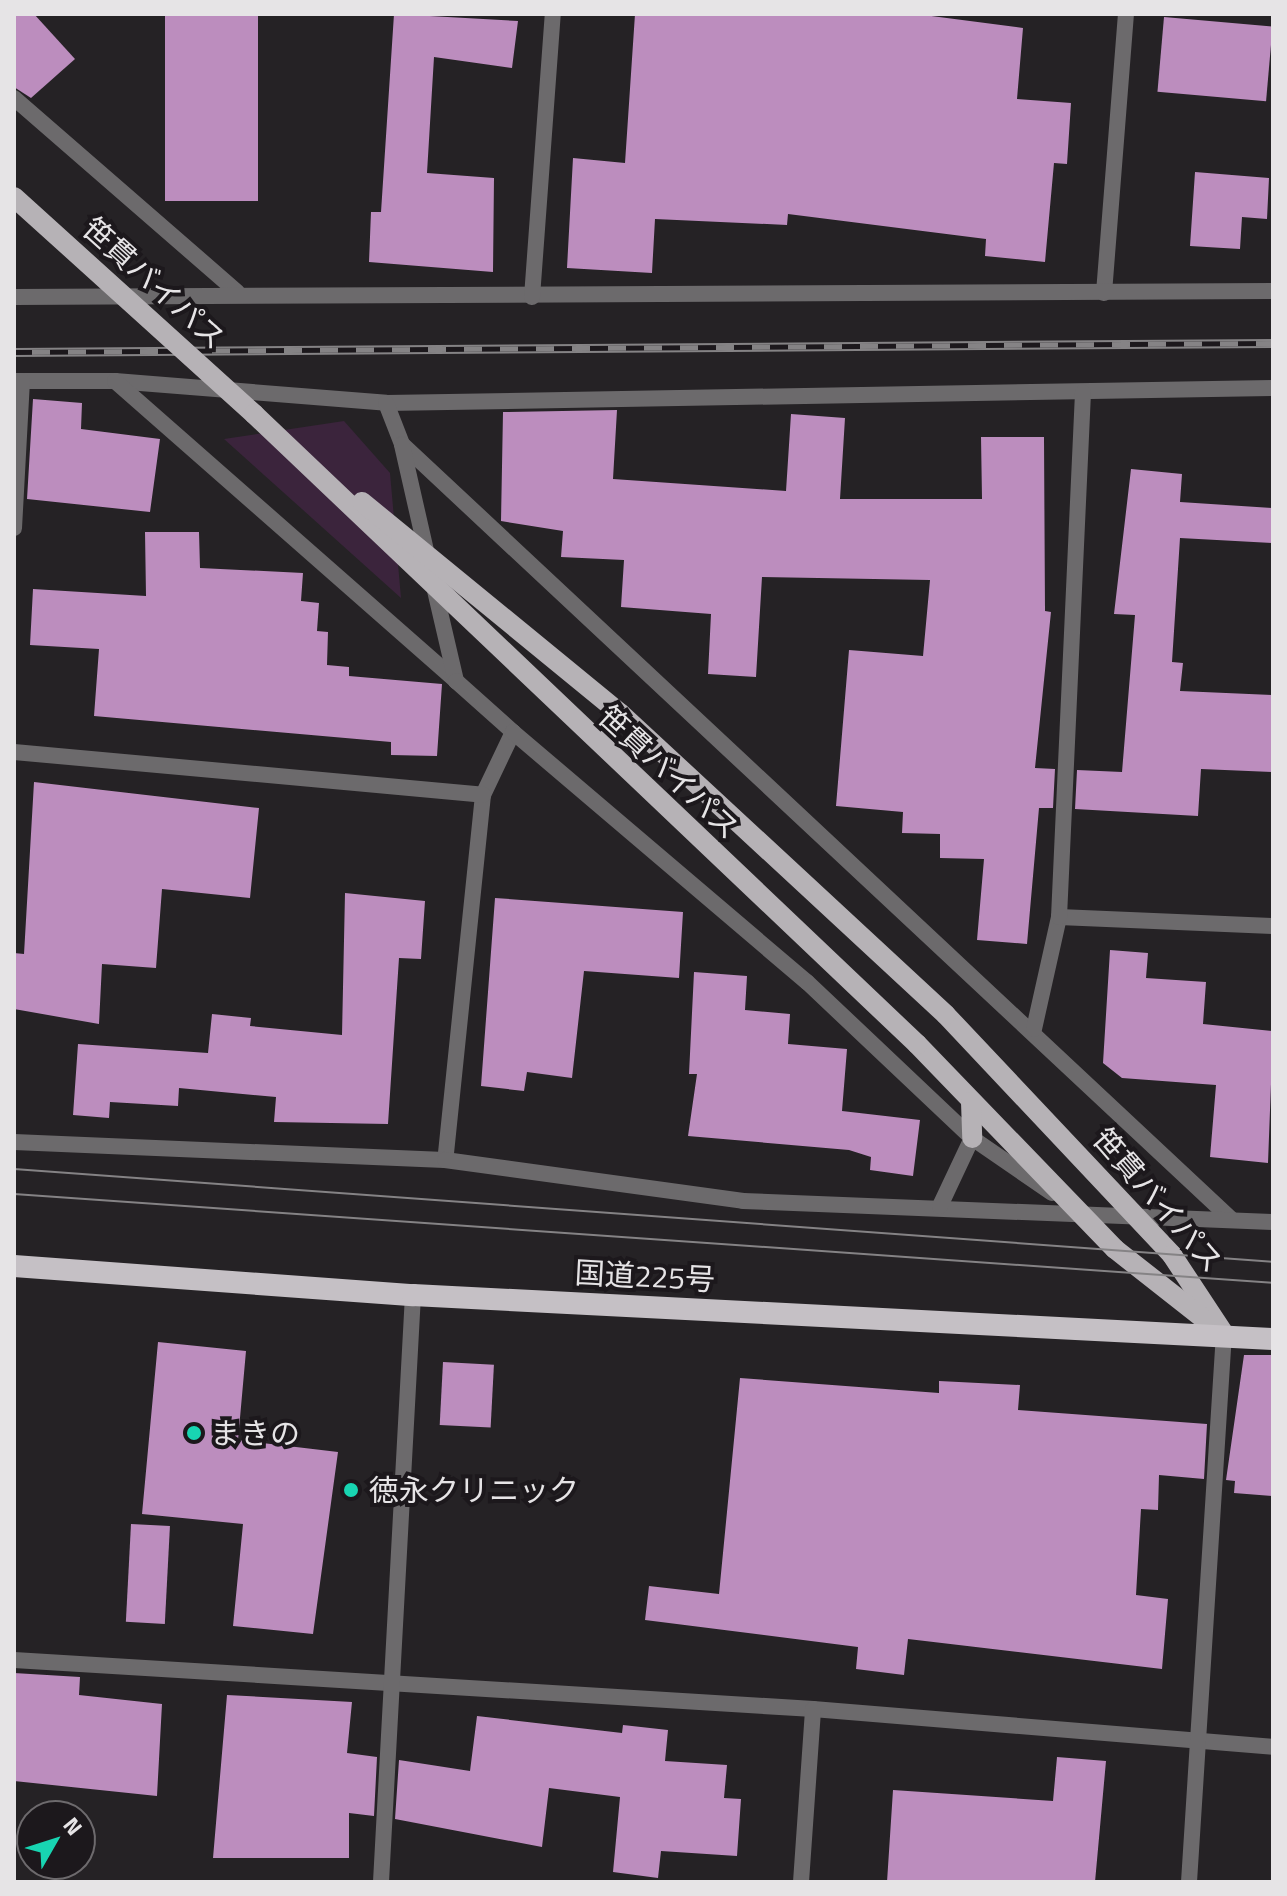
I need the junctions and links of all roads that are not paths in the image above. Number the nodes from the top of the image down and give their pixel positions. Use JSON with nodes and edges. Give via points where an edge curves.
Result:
{"nodes":[{"id":1,"x":553,"y":14,"type":"edge"},
{"id":2,"x":1126,"y":14,"type":"edge"},
{"id":3,"x":14,"y":98,"type":"edge"},
{"id":4,"x":14,"y":197,"type":"edge"},
{"id":5,"x":1273,"y":291,"type":"edge"},
{"id":6,"x":237,"y":292,"type":"junction"},
{"id":7,"x":1104,"y":293,"type":"junction"},
{"id":8,"x":14,"y":297,"type":"edge"},
{"id":9,"x":532,"y":297,"type":"junction"},
{"id":10,"x":18,"y":381,"type":"edge"},
{"id":11,"x":115,"y":381,"type":"junction"},
{"id":12,"x":1273,"y":388,"type":"edge"},
{"id":13,"x":1083,"y":393,"type":"junction"},
{"id":14,"x":386,"y":403,"type":"junction"},
{"id":15,"x":254,"y":414,"type":"junction"},
{"id":16,"x":402,"y":444,"type":"junction"},
{"id":17,"x":14,"y":528,"type":"edge"},
{"id":18,"x":456,"y":681,"type":"junction"},
{"id":19,"x":513,"y":732,"type":"junction"},
{"id":20,"x":14,"y":752,"type":"edge"},
{"id":21,"x":483,"y":795,"type":"junction"},
{"id":22,"x":1059,"y":917,"type":"junction"},
{"id":23,"x":1273,"y":926,"type":"edge"},
{"id":24,"x":1034,"y":1029,"type":"junction"},
{"id":25,"x":971,"y":1102,"type":"junction"},
{"id":26,"x":972,"y":1138,"type":"junction"},
{"id":27,"x":14,"y":1142,"type":"edge"},
{"id":28,"x":445,"y":1160,"type":"junction"},
{"id":29,"x":940,"y":1206,"type":"junction"},
{"id":30,"x":1082,"y":1213,"type":"junction"},
{"id":31,"x":1135,"y":1213,"type":"junction"},
{"id":32,"x":1231,"y":1219,"type":"junction"},
{"id":33,"x":1273,"y":1222,"type":"edge"},
{"id":34,"x":14,"y":1266,"type":"edge"},
{"id":35,"x":413,"y":1295,"type":"junction"},
{"id":36,"x":1224,"y":1334,"type":"junction"},
{"id":37,"x":1273,"y":1339,"type":"edge"},
{"id":38,"x":14,"y":1660,"type":"edge"},
{"id":39,"x":393,"y":1683,"type":"junction"},
{"id":40,"x":813,"y":1709,"type":"junction"},
{"id":41,"x":1194,"y":1741,"type":"junction"},
{"id":42,"x":1273,"y":1747,"type":"edge"},
{"id":43,"x":381,"y":1882,"type":"edge"},
{"id":44,"x":801,"y":1882,"type":"edge"},
{"id":45,"x":1189,"y":1882,"type":"edge"}],
"edges":[{"from":1,"to":9,"type":"street"},
{"from":2,"to":7,"type":"street"},
{"from":3,"to":6,"type":"street"},
{"from":4,"to":15,"type":"main road","name":"笹貫バイパス","bridge":true},
{"from":5,"to":7,"type":"street"},
{"from":6,"to":8,"type":"street"},
{"from":6,"to":9,"type":"street"},
{"from":7,"to":9,"type":"street"},
{"from":10,"to":11,"type":"street"},
{"from":10,"to":17,"type":"street"},
{"from":11,"to":14,"type":"street"},
{"from":11,"to":18,"type":"street"},
{"from":12,"to":13,"type":"street"},
{"from":13,"to":14,"type":"street"},
{"from":13,"to":22,"type":"street"},
{"from":14,"to":16,"type":"street"},
{"from":15,"to":25,"type":"main road","name":"笹貫バイパス","bridge":true,"via":[[917,1044]]},
{"from":15,"to":31,"type":"main road","name":"笹貫バイパス","bridge":true,"via":[[620,713],[946,1015]]},
{"from":16,"to":18,"type":"street"},
{"from":16,"to":24,"type":"street"},
{"from":18,"to":19,"type":"street"},
{"from":19,"to":21,"type":"street"},
{"from":19,"to":26,"type":"street","via":[[807,982]]},
{"from":20,"to":21,"type":"street"},
{"from":21,"to":28,"type":"street"},
{"from":22,"to":23,"type":"street"},
{"from":22,"to":24,"type":"street"},
{"from":24,"to":32,"type":"street"},
{"from":25,"to":26,"type":"main road"},
{"from":25,"to":30,"type":"main road","name":"笹貫バイパス"},
{"from":26,"to":29,"type":"street"},
{"from":26,"to":30,"type":"street"},
{"from":27,"to":28,"type":"street"},
{"from":28,"to":29,"type":"street","via":[[743,1201]]},
{"from":29,"to":30,"type":"street"},
{"from":30,"to":31,"type":"street"},
{"from":30,"to":36,"type":"main road","name":"笹貫バイパス","via":[[1145,1275]]},
{"from":31,"to":32,"type":"street"},
{"from":31,"to":36,"type":"main road","name":"笹貫バイパス","via":[[1190,1277]]},
{"from":32,"to":33,"type":"street"},
{"from":34,"to":35,"type":"highway","name":"国道225号"},
{"from":35,"to":36,"type":"highway","name":"国道225号"},
{"from":35,"to":39,"type":"street"},
{"from":36,"to":37,"type":"highway","name":"国道225号"},
{"from":36,"to":41,"type":"street"},
{"from":38,"to":39,"type":"street"},
{"from":39,"to":40,"type":"street"},
{"from":39,"to":43,"type":"street"},
{"from":40,"to":41,"type":"street"},
{"from":40,"to":44,"type":"street"},
{"from":41,"to":42,"type":"street"},
{"from":41,"to":45,"type":"street"}]}
